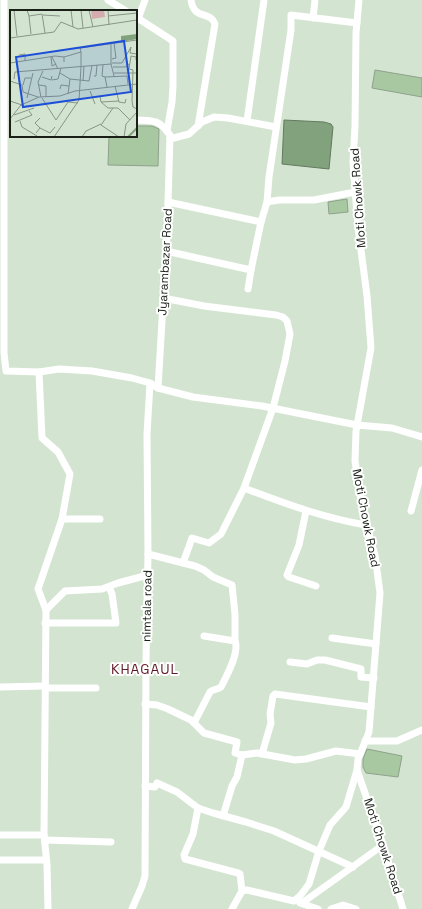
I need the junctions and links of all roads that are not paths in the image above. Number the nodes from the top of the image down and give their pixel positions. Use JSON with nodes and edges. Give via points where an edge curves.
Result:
{"nodes":[{"id":1,"x":4,"y":0,"type":"edge"},
{"id":2,"x":108,"y":0,"type":"edge"},
{"id":3,"x":145,"y":0,"type":"edge"},
{"id":4,"x":191,"y":0,"type":"edge"},
{"id":5,"x":264,"y":0,"type":"edge"},
{"id":6,"x":315,"y":0,"type":"edge"},
{"id":7,"x":358,"y":0,"type":"edge"},
{"id":8,"x":124,"y":10,"type":"edge"},
{"id":9,"x":137,"y":18,"type":"edge"},
{"id":10,"x":313,"y":18,"type":"junction"},
{"id":11,"x":357,"y":23,"type":"junction"},
{"id":12,"x":8,"y":115,"type":"edge"},
{"id":13,"x":137,"y":120,"type":"edge"},
{"id":14,"x":247,"y":121,"type":"junction"},
{"id":15,"x":198,"y":126,"type":"junction"},
{"id":16,"x":276,"y":127,"type":"junction"},
{"id":17,"x":169,"y":135,"type":"junction"},
{"id":18,"x":355,"y":192,"type":"junction"},
{"id":19,"x":168,"y":202,"type":"junction"},
{"id":20,"x":267,"y":202,"type":"junction"},
{"id":21,"x":261,"y":222,"type":"junction"},
{"id":22,"x":166,"y":251,"type":"junction"},
{"id":23,"x":251,"y":270,"type":"junction"},
{"id":24,"x":248,"y":289,"type":"dead end"},
{"id":25,"x":163,"y":298,"type":"junction"},
{"id":26,"x":39,"y":372,"type":"junction"},
{"id":27,"x":150,"y":383,"type":"junction"},
{"id":28,"x":158,"y":388,"type":"junction"},
{"id":29,"x":273,"y":408,"type":"junction"},
{"id":30,"x":357,"y":425,"type":"junction"},
{"id":31,"x":422,"y":437,"type":"edge"},
{"id":32,"x":422,"y":470,"type":"edge"},
{"id":33,"x":244,"y":488,"type":"junction"},
{"id":34,"x":306,"y":511,"type":"junction"},
{"id":35,"x":411,"y":511,"type":"dead end"},
{"id":36,"x":62,"y":519,"type":"junction"},
{"id":37,"x":100,"y":519,"type":"dead end"},
{"id":38,"x":366,"y":525,"type":"junction"},
{"id":39,"x":148,"y":554,"type":"junction"},
{"id":40,"x":183,"y":563,"type":"junction"},
{"id":41,"x":148,"y":575,"type":"junction"},
{"id":42,"x":316,"y":586,"type":"dead end"},
{"id":43,"x":109,"y":588,"type":"junction"},
{"id":44,"x":46,"y":610,"type":"junction"},
{"id":45,"x":46,"y":623,"type":"junction"},
{"id":46,"x":204,"y":636,"type":"dead end"},
{"id":47,"x":332,"y":638,"type":"dead end"},
{"id":48,"x":234,"y":642,"type":"junction"},
{"id":49,"x":376,"y":644,"type":"junction"},
{"id":50,"x":290,"y":662,"type":"dead end"},
{"id":51,"x":374,"y":678,"type":"junction"},
{"id":52,"x":0,"y":687,"type":"edge"},
{"id":53,"x":45,"y":687,"type":"junction"},
{"id":54,"x":96,"y":688,"type":"dead end"},
{"id":55,"x":146,"y":704,"type":"junction"},
{"id":56,"x":371,"y":707,"type":"junction"},
{"id":57,"x":194,"y":722,"type":"junction"},
{"id":58,"x":422,"y":730,"type":"edge"},
{"id":59,"x":366,"y":741,"type":"junction"},
{"id":60,"x":262,"y":754,"type":"junction"},
{"id":61,"x":360,"y":754,"type":"junction"},
{"id":62,"x":242,"y":755,"type":"junction"},
{"id":63,"x":357,"y":770,"type":"junction"},
{"id":64,"x":145,"y":786,"type":"junction"},
{"id":65,"x":198,"y":808,"type":"junction"},
{"id":66,"x":223,"y":816,"type":"junction"},
{"id":67,"x":0,"y":836,"type":"edge"},
{"id":68,"x":45,"y":838,"type":"junction"},
{"id":69,"x":111,"y":842,"type":"dead end"},
{"id":70,"x":383,"y":845,"type":"junction"},
{"id":71,"x":319,"y":851,"type":"junction"},
{"id":72,"x":0,"y":860,"type":"edge"},
{"id":73,"x":46,"y":860,"type":"junction"},
{"id":74,"x":353,"y":867,"type":"junction"},
{"id":75,"x":242,"y":891,"type":"junction"},
{"id":76,"x":294,"y":901,"type":"junction"},
{"id":77,"x":302,"y":903,"type":"junction"},
{"id":78,"x":48,"y":909,"type":"edge"},
{"id":79,"x":132,"y":909,"type":"edge"},
{"id":80,"x":232,"y":909,"type":"edge"},
{"id":81,"x":318,"y":909,"type":"edge"},
{"id":82,"x":331,"y":909,"type":"edge"},
{"id":83,"x":356,"y":909,"type":"edge"},
{"id":84,"x":403,"y":909,"type":"edge"}],
"edges":[{"from":1,"to":12,"type":"street"},
{"from":2,"to":8,"type":"street"},
{"from":3,"to":9,"type":"street"},
{"from":4,"to":15,"type":"street","via":[[196,12],[210,18],[214,24]]},
{"from":5,"to":14,"type":"street"},
{"from":6,"to":10,"type":"street"},
{"from":7,"to":11,"type":"street","name":"Moti Chowk Road"},
{"from":9,"to":17,"type":"street","name":"Jyarambazar Road","via":[[173,41]]},
{"from":10,"to":11,"type":"street"},
{"from":10,"to":16,"type":"street","via":[[291,15]]},
{"from":11,"to":18,"type":"street","name":"Moti Chowk Road","via":[[353,162]]},
{"from":12,"to":26,"type":"street","via":[[4,353],[6,371]]},
{"from":13,"to":17,"type":"street","via":[[162,124]]},
{"from":14,"to":15,"type":"street","via":[[214,117]]},
{"from":14,"to":16,"type":"street"},
{"from":15,"to":17,"type":"street","via":[[189,134]]},
{"from":16,"to":20,"type":"street"},
{"from":17,"to":19,"type":"street","name":"Jyarambazar Road"},
{"from":18,"to":20,"type":"street","via":[[314,200]]},
{"from":18,"to":30,"type":"street","name":"Moti Chowk Road","via":[[371,348]]},
{"from":19,"to":21,"type":"street"},
{"from":19,"to":22,"type":"street","name":"Jyarambazar Road"},
{"from":20,"to":21,"type":"street"},
{"from":21,"to":23,"type":"street"},
{"from":22,"to":23,"type":"street"},
{"from":22,"to":25,"type":"street","name":"Jyarambazar Road"},
{"from":23,"to":24,"type":"street"},
{"from":25,"to":28,"type":"street","name":"Jyarambazar Road"},
{"from":25,"to":29,"type":"street","via":[[283,317],[287,321],[290,334]]},
{"from":26,"to":27,"type":"street","via":[[59,369],[92,371]]},
{"from":26,"to":36,"type":"street","via":[[42,438],[58,452],[70,474]]},
{"from":27,"to":28,"type":"street"},
{"from":27,"to":39,"type":"street","name":"nimtala road","via":[[147,434]]},
{"from":28,"to":29,"type":"street","via":[[193,397]]},
{"from":29,"to":30,"type":"street"},
{"from":29,"to":33,"type":"street"},
{"from":30,"to":31,"type":"street","via":[[392,428]]},
{"from":30,"to":38,"type":"street","name":"Moti Chowk Road","via":[[355,461]]},
{"from":32,"to":35,"type":"street"},
{"from":33,"to":34,"type":"street"},
{"from":33,"to":40,"type":"street","via":[[221,534],[209,543],[192,538]]},
{"from":34,"to":38,"type":"street"},
{"from":34,"to":42,"type":"street","via":[[299,545],[287,575]]},
{"from":36,"to":37,"type":"street"},
{"from":36,"to":44,"type":"street","via":[[38,589]]},
{"from":38,"to":49,"type":"street","name":"Moti Chowk Road","via":[[380,593]]},
{"from":39,"to":40,"type":"street"},
{"from":39,"to":41,"type":"street","name":"nimtala road"},
{"from":40,"to":48,"type":"street","via":[[204,570],[232,585],[236,614]]},
{"from":41,"to":43,"type":"street"},
{"from":41,"to":55,"type":"street","name":"nimtala road"},
{"from":43,"to":44,"type":"street","via":[[65,591]]},
{"from":43,"to":45,"type":"street","via":[[116,623]]},
{"from":44,"to":45,"type":"street"},
{"from":45,"to":53,"type":"street"},
{"from":46,"to":48,"type":"street"},
{"from":47,"to":49,"type":"street"},
{"from":48,"to":57,"type":"street","via":[[236,652],[221,687],[210,692]]},
{"from":49,"to":51,"type":"street","name":"Moti Chowk Road"},
{"from":50,"to":51,"type":"street","via":[[307,664],[325,660],[361,669],[361,677]]},
{"from":51,"to":56,"type":"street","name":"Moti Chowk Road"},
{"from":52,"to":53,"type":"street"},
{"from":53,"to":54,"type":"street"},
{"from":53,"to":68,"type":"street"},
{"from":55,"to":57,"type":"street","via":[[168,709]]},
{"from":55,"to":64,"type":"street","name":"nimtala road"},
{"from":56,"to":59,"type":"street","name":"Moti Chowk Road"},
{"from":56,"to":60,"type":"street","via":[[275,694],[270,714],[271,723]]},
{"from":57,"to":62,"type":"street","via":[[204,733],[237,742],[234,753]]},
{"from":58,"to":59,"type":"street","via":[[397,741]]},
{"from":59,"to":61,"type":"street","name":"Moti Chowk Road"},
{"from":60,"to":61,"type":"street","via":[[295,760],[336,751]]},
{"from":60,"to":62,"type":"street"},
{"from":61,"to":63,"type":"street","name":"Moti Chowk Road"},
{"from":62,"to":66,"type":"street"},
{"from":63,"to":70,"type":"street","name":"Moti Chowk Road"},
{"from":63,"to":71,"type":"street","via":[[346,807],[330,826]]},
{"from":64,"to":65,"type":"street","via":[[155,787],[157,783],[177,792]]},
{"from":64,"to":79,"type":"street","name":"nimtala road","via":[[145,876]]},
{"from":65,"to":66,"type":"street"},
{"from":65,"to":75,"type":"street","via":[[185,859],[238,872]]},
{"from":66,"to":71,"type":"street","via":[[267,829]]},
{"from":67,"to":68,"type":"street"},
{"from":68,"to":69,"type":"street"},
{"from":68,"to":73,"type":"street"},
{"from":70,"to":74,"type":"street"},
{"from":70,"to":84,"type":"street","name":"Moti Chowk Road"},
{"from":71,"to":74,"type":"street"},
{"from":71,"to":76,"type":"street","via":[[309,884]]},
{"from":72,"to":73,"type":"street"},
{"from":73,"to":78,"type":"street"},
{"from":74,"to":77,"type":"street"},
{"from":75,"to":76,"type":"street"},
{"from":75,"to":80,"type":"street"},
{"from":76,"to":77,"type":"street"},
{"from":77,"to":81,"type":"street"},
{"from":82,"to":83,"type":"street","via":[[343,905]]}]}
